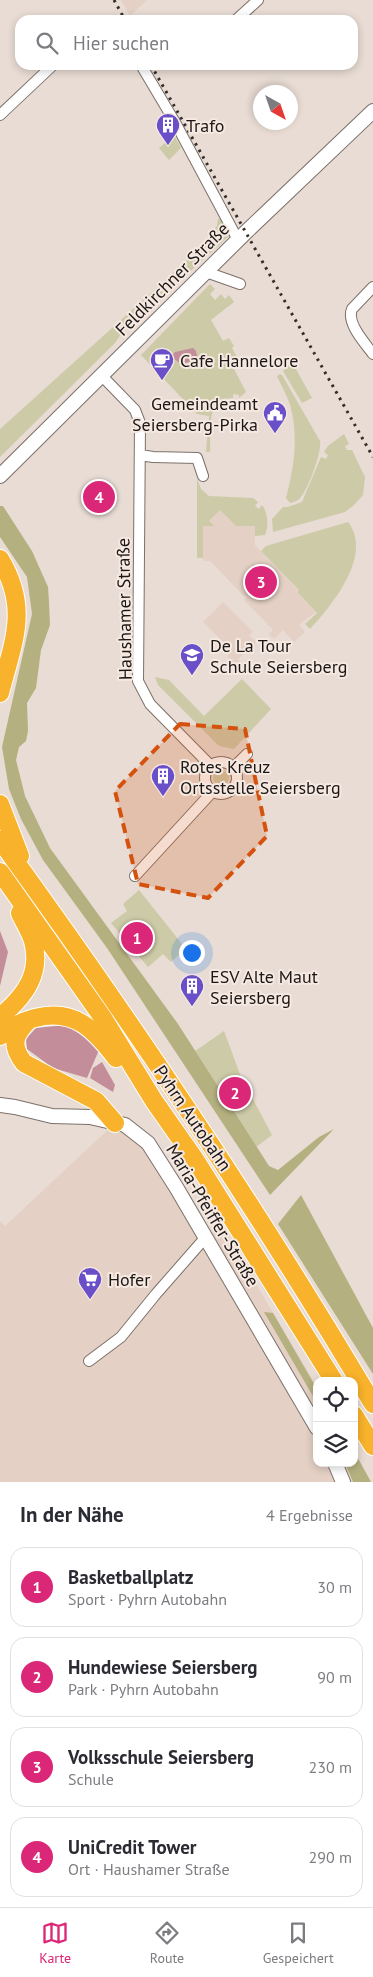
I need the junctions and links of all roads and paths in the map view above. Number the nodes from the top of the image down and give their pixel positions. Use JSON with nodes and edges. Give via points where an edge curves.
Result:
{"nodes":[{"id":1,"x":258,"y":0,"type":"edge"},
{"id":2,"x":242,"y":15,"type":"edge"},
{"id":3,"x":48,"y":70,"type":"edge"},
{"id":4,"x":144,"y":70,"type":"edge"},
{"id":5,"x":373,"y":111,"type":"edge"},
{"id":6,"x":0,"y":115,"type":"edge"},
{"id":7,"x":238,"y":240,"type":"junction"},
{"id":8,"x":206,"y":272,"type":"junction"},
{"id":9,"x":240,"y":284,"type":"dead end"},
{"id":10,"x":373,"y":288,"type":"edge"},
{"id":11,"x":373,"y":354,"type":"edge"},
{"id":12,"x":101,"y":375,"type":"junction"},
{"id":13,"x":140,"y":455,"type":"junction"},
{"id":14,"x":0,"y":476,"type":"edge"},
{"id":15,"x":203,"y":476,"type":"dead end"},
{"id":16,"x":0,"y":559,"type":"edge"},
{"id":17,"x":0,"y":693,"type":"edge"},
{"id":18,"x":247,"y":754,"type":"dead end"},
{"id":19,"x":211,"y":766,"type":"junction"},
{"id":20,"x":233,"y":768,"type":"junction"},
{"id":21,"x":213,"y":791,"type":"junction"},
{"id":22,"x":0,"y":804,"type":"edge"},
{"id":23,"x":0,"y":840,"type":"edge"},
{"id":24,"x":3,"y":876,"type":"edge"},
{"id":25,"x":135,"y":876,"type":"dead end"},
{"id":26,"x":29,"y":880,"type":"junction"},
{"id":27,"x":8,"y":1004,"type":"edge"},
{"id":28,"x":0,"y":1017,"type":"edge"},
{"id":29,"x":29,"y":1020,"type":"junction"},
{"id":30,"x":0,"y":1036,"type":"edge"},
{"id":31,"x":0,"y":1094,"type":"edge"},
{"id":32,"x":154,"y":1101,"type":"junction"},
{"id":33,"x":0,"y":1105,"type":"edge"},
{"id":34,"x":15,"y":1107,"type":"junction"},
{"id":35,"x":115,"y":1123,"type":"junction"},
{"id":36,"x":205,"y":1238,"type":"junction"},
{"id":37,"x":90,"y":1361,"type":"dead end"},
{"id":38,"x":331,"y":1377,"type":"edge"},
{"id":39,"x":373,"y":1404,"type":"edge"},
{"id":40,"x":313,"y":1422,"type":"edge"},
{"id":41,"x":358,"y":1422,"type":"edge"},
{"id":42,"x":370,"y":1442,"type":"edge"},
{"id":43,"x":373,"y":1455,"type":"edge"},
{"id":44,"x":337,"y":1467,"type":"edge"},
{"id":45,"x":343,"y":1482,"type":"edge"}],
"edges":[{"from":1,"to":2,"type":"street"},
{"from":3,"to":6,"type":"street"},
{"from":4,"to":7,"type":"street"},
{"from":5,"to":7,"type":"main road","name":"Feldkirchner Straße"},
{"from":7,"to":8,"type":"main road","name":"Feldkirchner Straße"},
{"from":8,"to":9,"type":"street"},
{"from":8,"to":12,"type":"main road","name":"Feldkirchner Straße"},
{"from":10,"to":11,"type":"street","via":[[350,313]]},
{"from":12,"to":13,"type":"street","name":"Haushamer Straße","via":[[135,410],[140,423]]},
{"from":12,"to":14,"type":"main road","name":"Feldkirchner Straße"},
{"from":13,"to":15,"type":"street","via":[[197,458]]},
{"from":13,"to":19,"type":"street","name":"Haushamer Straße","via":[[138,682],[150,704]]},
{"from":16,"to":17,"type":"highway","via":[[13,588],[17,622],[15,642]]},
{"from":18,"to":20,"type":"street"},
{"from":19,"to":20,"type":"street","via":[[225,762]]},
{"from":19,"to":21,"type":"street","via":[[206,779]]},
{"from":20,"to":21,"type":"street","via":[[237,777],[232,790],[222,794]]},
{"from":21,"to":25,"type":"street"},
{"from":22,"to":26,"type":"highway"},
{"from":23,"to":26,"type":"highway","name":"Pyhrn Autobahn"},
{"from":24,"to":27,"type":"highway","via":[[33,942],[35,972],[24,993]]},
{"from":24,"to":32,"type":"highway","name":"Pyhrn Autobahn","via":[[103,1018]]},
{"from":26,"to":39,"type":"highway","name":"Pyhrn Autobahn","via":[[192,1115]]},
{"from":27,"to":28,"type":"highway"},
{"from":29,"to":30,"type":"highway"},
{"from":29,"to":32,"type":"highway","via":[[44,1016],[78,1020],[103,1041],[144,1094]]},
{"from":29,"to":35,"type":"highway","via":[[19,1030],[15,1046],[24,1063],[96,1101]]},
{"from":31,"to":34,"type":"main road","name":"Maria-Pfeiffer-Straße"},
{"from":32,"to":38,"type":"highway","name":"Pyhrn Autobahn","via":[[196,1161]]},
{"from":33,"to":34,"type":"main road","name":"Maria-Pfeiffer-Straße"},
{"from":34,"to":35,"type":"main road","name":"Maria-Pfeiffer-Straße","via":[[52,1116],[90,1117]]},
{"from":35,"to":36,"type":"main road","name":"Maria-Pfeiffer-Straße","via":[[132,1130],[156,1153]]},
{"from":36,"to":37,"type":"street","via":[[121,1337]]},
{"from":36,"to":40,"type":"main road","name":"Maria-Pfeiffer-Straße"},
{"from":41,"to":42,"type":"highway"},
{"from":42,"to":43,"type":"highway"},
{"from":44,"to":45,"type":"main road"}]}
